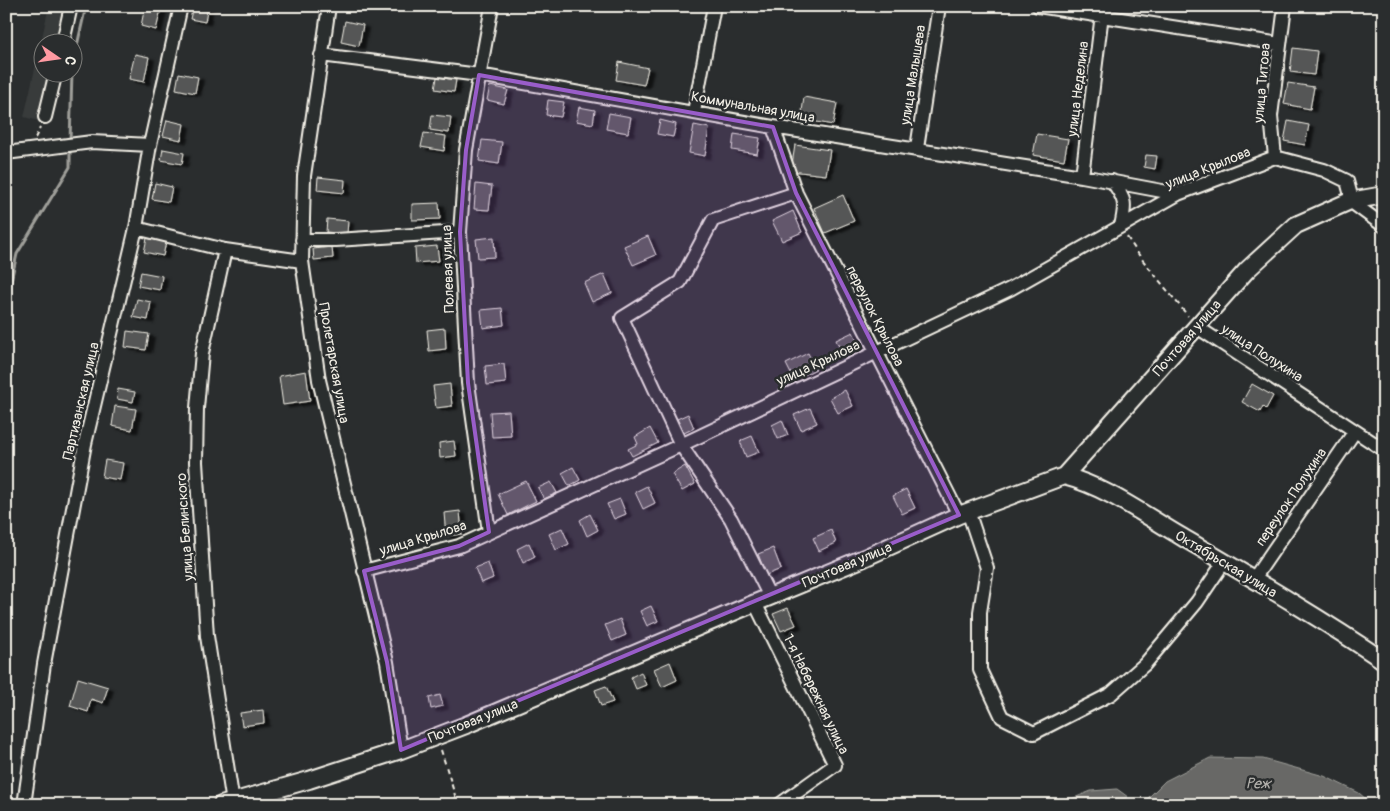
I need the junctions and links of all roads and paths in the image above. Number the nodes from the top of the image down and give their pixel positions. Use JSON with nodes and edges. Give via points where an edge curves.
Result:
{"nodes":[{"id":1,"x":72,"y":6,"type":"edge"},
{"id":2,"x":181,"y":6,"type":"edge"},
{"id":3,"x":329,"y":6,"type":"edge"},
{"id":4,"x":492,"y":6,"type":"edge"},
{"id":5,"x":714,"y":6,"type":"edge"},
{"id":6,"x":939,"y":6,"type":"edge"},
{"id":7,"x":1038,"y":6,"type":"edge"},
{"id":8,"x":1285,"y":6,"type":"edge"},
{"id":9,"x":1102,"y":11,"type":"edge"},
{"id":10,"x":66,"y":32,"type":"edge"},
{"id":11,"x":1280,"y":44,"type":"junction"},
{"id":12,"x":321,"y":55,"type":"junction"},
{"id":13,"x":479,"y":75,"type":"junction"},
{"id":14,"x":54,"y":82,"type":"edge"},
{"id":15,"x":694,"y":112,"type":"junction"},
{"id":16,"x":45,"y":117,"type":"joint"},
{"id":17,"x":774,"y":127,"type":"junction"},
{"id":18,"x":150,"y":145,"type":"junction"},
{"id":19,"x":917,"y":148,"type":"junction"},
{"id":20,"x":30,"y":149,"type":"junction"},
{"id":21,"x":6,"y":152,"type":"edge"},
{"id":22,"x":1275,"y":157,"type":"junction"},
{"id":23,"x":1082,"y":176,"type":"junction"},
{"id":24,"x":1112,"y":181,"type":"junction"},
{"id":25,"x":796,"y":193,"type":"junction"},
{"id":26,"x":1178,"y":194,"type":"junction"},
{"id":27,"x":1384,"y":195,"type":"edge"},
{"id":28,"x":1350,"y":200,"type":"junction"},
{"id":29,"x":1121,"y":226,"type":"junction"},
{"id":30,"x":1384,"y":226,"type":"edge"},
{"id":31,"x":136,"y":228,"type":"junction"},
{"id":32,"x":460,"y":232,"type":"junction"},
{"id":33,"x":302,"y":240,"type":"junction"},
{"id":34,"x":225,"y":250,"type":"junction"},
{"id":35,"x":302,"y":261,"type":"junction"},
{"id":36,"x":1196,"y":327,"type":"junction"},
{"id":37,"x":876,"y":352,"type":"junction"},
{"id":38,"x":1354,"y":431,"type":"junction"},
{"id":39,"x":681,"y":445,"type":"junction"},
{"id":40,"x":1384,"y":450,"type":"edge"},
{"id":41,"x":1064,"y":476,"type":"junction"},
{"id":42,"x":964,"y":513,"type":"junction"},
{"id":43,"x":488,"y":532,"type":"junction"},
{"id":44,"x":1224,"y":562,"type":"junction"},
{"id":45,"x":364,"y":571,"type":"junction"},
{"id":46,"x":1253,"y":580,"type":"junction"},
{"id":47,"x":770,"y":597,"type":"junction"},
{"id":48,"x":755,"y":603,"type":"junction"},
{"id":49,"x":1384,"y":661,"type":"edge"},
{"id":50,"x":436,"y":737,"type":"junction"},
{"id":51,"x":401,"y":750,"type":"junction"},
{"id":52,"x":227,"y":804,"type":"edge"},
{"id":53,"x":24,"y":805,"type":"edge"},
{"id":54,"x":458,"y":805,"type":"edge"},
{"id":55,"x":778,"y":805,"type":"edge"}],
"edges":[{"from":1,"to":10,"type":"street"},
{"from":2,"to":18,"type":"street","name":"Партизанская улица"},
{"from":3,"to":12,"type":"street","name":"Пролетарская улица"},
{"from":4,"to":13,"type":"street","name":"Полевая улица"},
{"from":5,"to":15,"type":"street"},
{"from":6,"to":19,"type":"street","name":"улица Малышева"},
{"from":7,"to":9,"type":"street"},
{"from":8,"to":11,"type":"street","name":"улица Титова"},
{"from":9,"to":11,"type":"street"},
{"from":9,"to":23,"type":"street","name":"улица Неделина"},
{"from":11,"to":22,"type":"street","name":"улица Титова","via":[[1272,116]]},
{"from":12,"to":13,"type":"street","name":"Коммунальная улица"},
{"from":12,"to":33,"type":"street","name":"Пролетарская улица","via":[[304,176]]},
{"from":13,"to":15,"type":"street","name":"Коммунальная улица"},
{"from":13,"to":32,"type":"street","name":"Полевая улица","via":[[466,150]]},
{"from":14,"to":16,"type":"street"},
{"from":15,"to":17,"type":"street","name":"Коммунальная улица"},
{"from":16,"to":20,"type":"path"},
{"from":17,"to":19,"type":"street","name":"Коммунальная улица"},
{"from":17,"to":25,"type":"street","name":"переулок Крылова"},
{"from":18,"to":20,"type":"street","via":[[92,142]]},
{"from":18,"to":31,"type":"street","name":"Партизанская улица"},
{"from":19,"to":23,"type":"street","name":"Коммунальная улица"},
{"from":20,"to":21,"type":"street"},
{"from":22,"to":26,"type":"street","name":"улица Крылова"},
{"from":22,"to":28,"type":"street","via":[[1324,170],[1347,181]]},
{"from":23,"to":24,"type":"street","name":"Коммунальная улица"},
{"from":24,"to":26,"type":"street","name":"Коммунальная улица"},
{"from":24,"to":29,"type":"street","via":[[1121,193],[1125,207]]},
{"from":25,"to":37,"type":"street","name":"переулок Крылова"},
{"from":25,"to":39,"type":"street","via":[[714,220],[680,282],[622,318]]},
{"from":26,"to":29,"type":"street","name":"улица Крылова"},
{"from":27,"to":28,"type":"main road","name":"Почтовая улица"},
{"from":28,"to":30,"type":"street"},
{"from":28,"to":36,"type":"main road","name":"Почтовая улица","via":[[1296,225],[1247,270]]},
{"from":29,"to":36,"type":"path","via":[[1141,258]]},
{"from":29,"to":37,"type":"street","name":"улица Крылова","via":[[1010,289]]},
{"from":31,"to":34,"type":"street"},
{"from":31,"to":53,"type":"street","name":"Партизанская улица","via":[[85,444],[44,664]]},
{"from":32,"to":33,"type":"street"},
{"from":32,"to":43,"type":"street","name":"Полевая улица","via":[[468,383]]},
{"from":33,"to":35,"type":"street","name":"Пролетарская улица"},
{"from":34,"to":35,"type":"street"},
{"from":34,"to":52,"type":"street","name":"улица Белинского","via":[[202,353],[196,462],[207,636]]},
{"from":35,"to":45,"type":"street","name":"Пролетарская улица","via":[[318,380]]},
{"from":36,"to":38,"type":"street","name":"улица Полухина"},
{"from":36,"to":41,"type":"main road","name":"Почтовая улица"},
{"from":37,"to":39,"type":"street","name":"улица Крылова"},
{"from":37,"to":42,"type":"street","name":"переулок Крылова"},
{"from":38,"to":40,"type":"street","name":"улица Полухина"},
{"from":38,"to":46,"type":"street","name":"переулок Полухина"},
{"from":39,"to":43,"type":"street","name":"улица Крылова"},
{"from":39,"to":47,"type":"street","via":[[731,519]]},
{"from":41,"to":42,"type":"main road","name":"Почтовая улица"},
{"from":41,"to":44,"type":"main road","name":"Октябрьская улица","via":[[1082,480],[1103,491]]},
{"from":42,"to":44,"type":"street","name":"переулок Крылова","via":[[987,568],[980,612],[980,670],[1002,717],[1034,733],[1111,694],[1145,664],[1197,602]]},
{"from":42,"to":47,"type":"main road","name":"Почтовая улица"},
{"from":43,"to":45,"type":"street","name":"улица Крылова","via":[[459,546]]},
{"from":44,"to":46,"type":"main road","name":"Октябрьская улица"},
{"from":45,"to":51,"type":"street","name":"Пролетарская улица","via":[[387,662]]},
{"from":46,"to":49,"type":"main road","name":"Октябрьская улица"},
{"from":47,"to":48,"type":"main road","name":"Почтовая улица"},
{"from":48,"to":50,"type":"main road","name":"Почтовая улица"},
{"from":48,"to":55,"type":"street","name":"1-я Набережная улица","via":[[835,765]]},
{"from":50,"to":51,"type":"main road","name":"Почтовая улица"},
{"from":50,"to":54,"type":"path"},
{"from":51,"to":52,"type":"main road","name":"Почтовая улица"}]}
